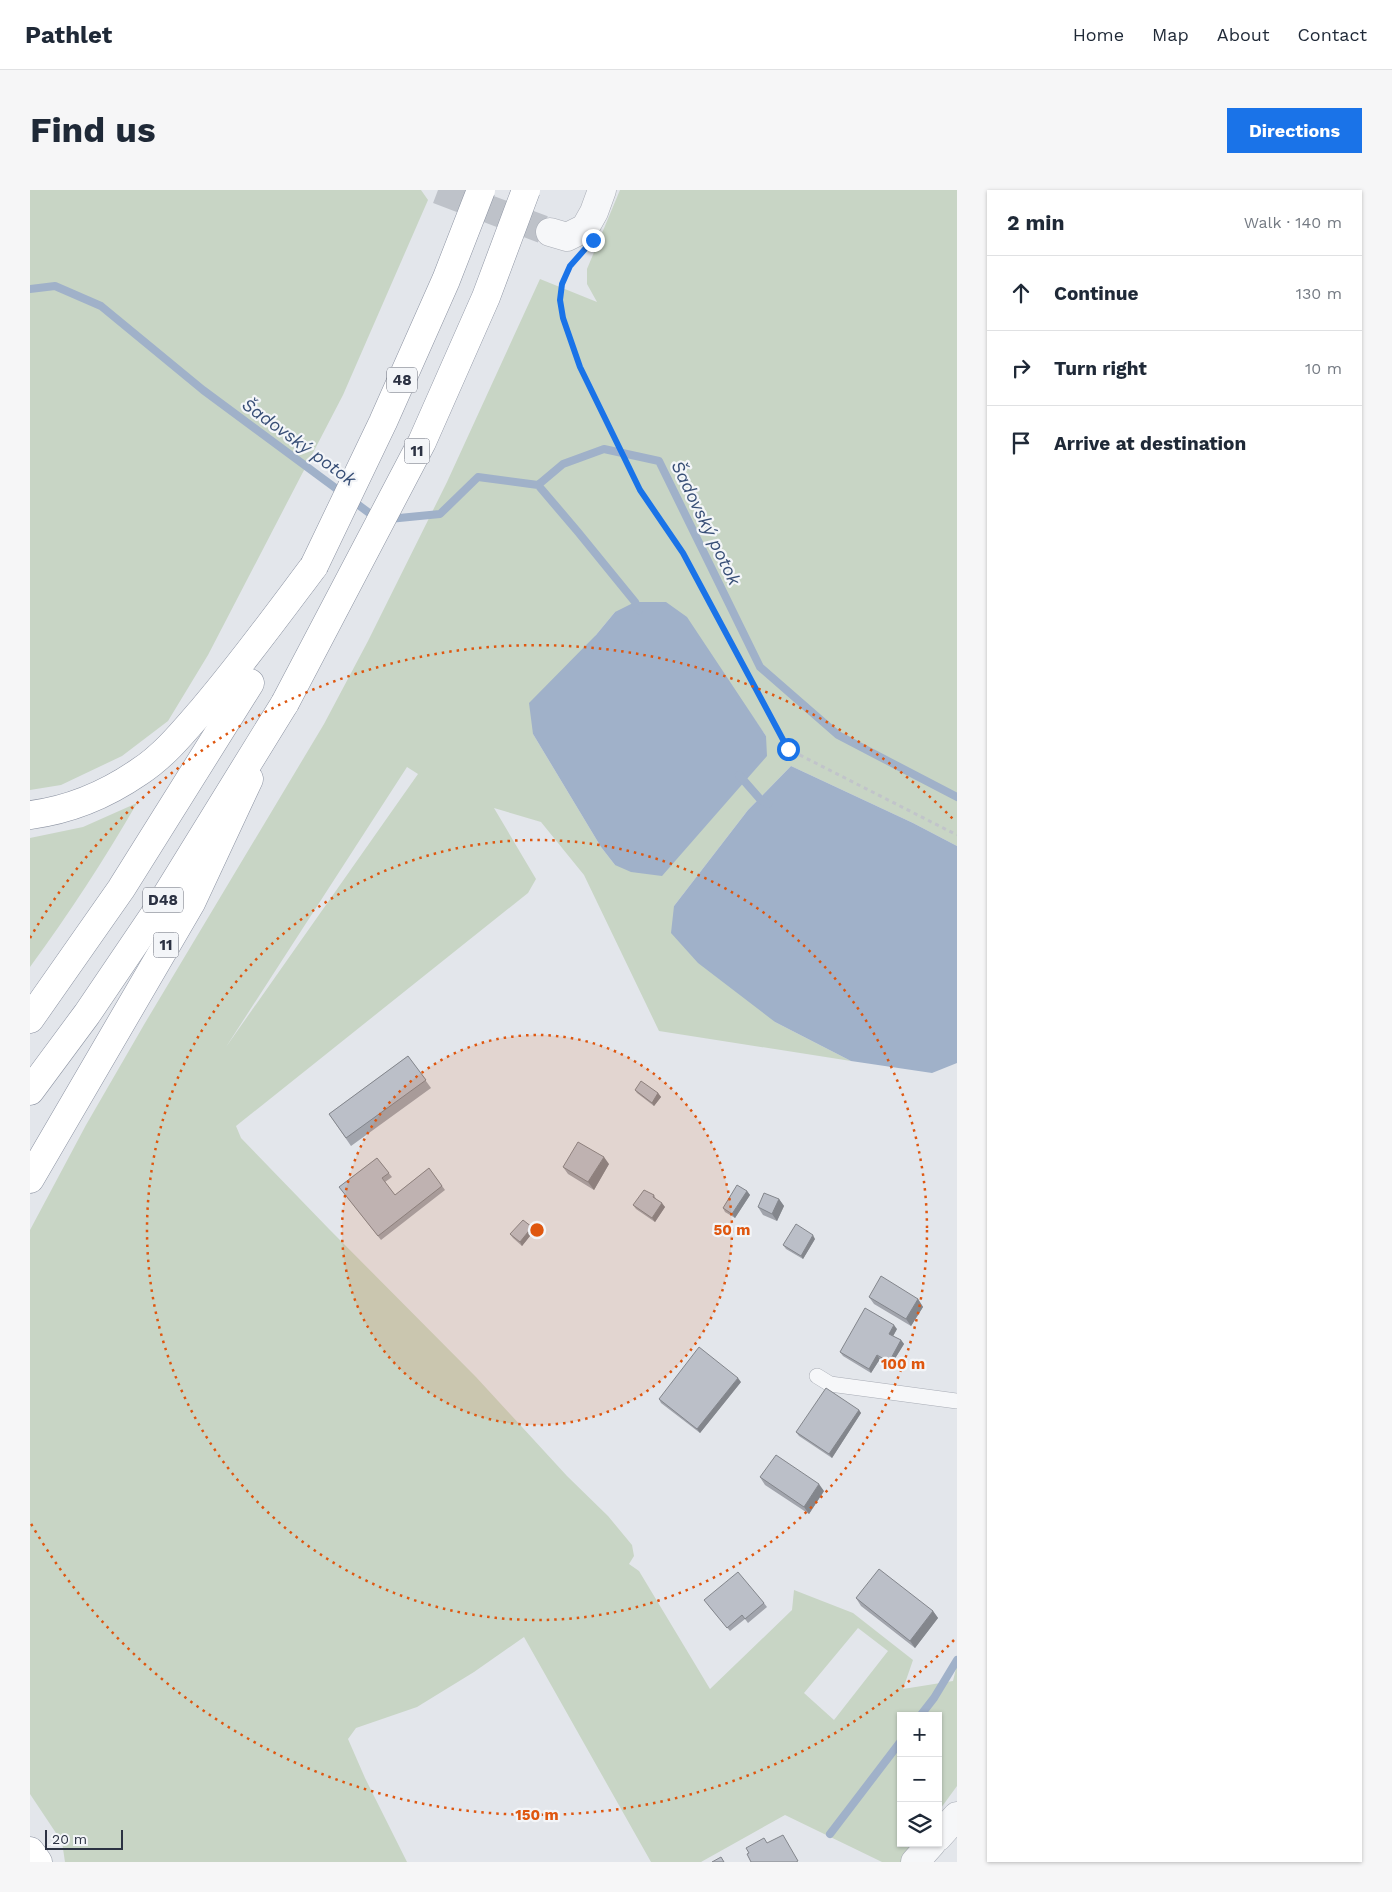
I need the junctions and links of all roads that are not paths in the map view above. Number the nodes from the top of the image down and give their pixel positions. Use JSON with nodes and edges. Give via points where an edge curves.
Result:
{"nodes":[{"id":1,"x":481,"y":190,"type":"edge"},
{"id":2,"x":526,"y":190,"type":"edge"},
{"id":3,"x":602,"y":190,"type":"edge"},
{"id":4,"x":550,"y":232,"type":"tunnel mouth"},
{"id":5,"x":242,"y":678,"type":"junction"},
{"id":6,"x":285,"y":703,"type":"junction"},
{"id":7,"x":30,"y":815,"type":"edge"},
{"id":8,"x":30,"y":1019,"type":"edge"},
{"id":9,"x":30,"y":1091,"type":"edge"},
{"id":10,"x":30,"y":1179,"type":"edge"},
{"id":11,"x":817,"y":1376,"type":"dead end"},
{"id":12,"x":957,"y":1401,"type":"edge"},
{"id":13,"x":957,"y":1816,"type":"edge"},
{"id":14,"x":942,"y":1832,"type":"edge"},
{"id":15,"x":928,"y":1847,"type":"edge"},
{"id":16,"x":30,"y":1851,"type":"edge"},
{"id":17,"x":38,"y":1862,"type":"edge"},
{"id":18,"x":915,"y":1862,"type":"edge"}],
"edges":[{"from":1,"to":5,"type":"highway","number":"48","bridge":true,"via":[[446,280],[391,404],[314,566]]},
{"from":2,"to":6,"type":"highway","number":"11","bridge":true,"via":[[486,297],[422,442]]},
{"from":3,"to":4,"type":"street","via":[[585,228],[566,237]]},
{"from":5,"to":7,"type":"highway","via":[[140,772],[80,803]]},
{"from":5,"to":8,"type":"highway","number":"D48","via":[[121,889]]},
{"from":6,"to":9,"type":"highway","number":"D48","via":[[156,912]]},
{"from":6,"to":10,"type":"highway","number":"11","via":[[191,903]]},
{"from":11,"to":12,"type":"lane","via":[[830,1384]]},
{"from":13,"to":14,"type":"street"},
{"from":15,"to":18,"type":"street"},
{"from":16,"to":17,"type":"highway"}]}
